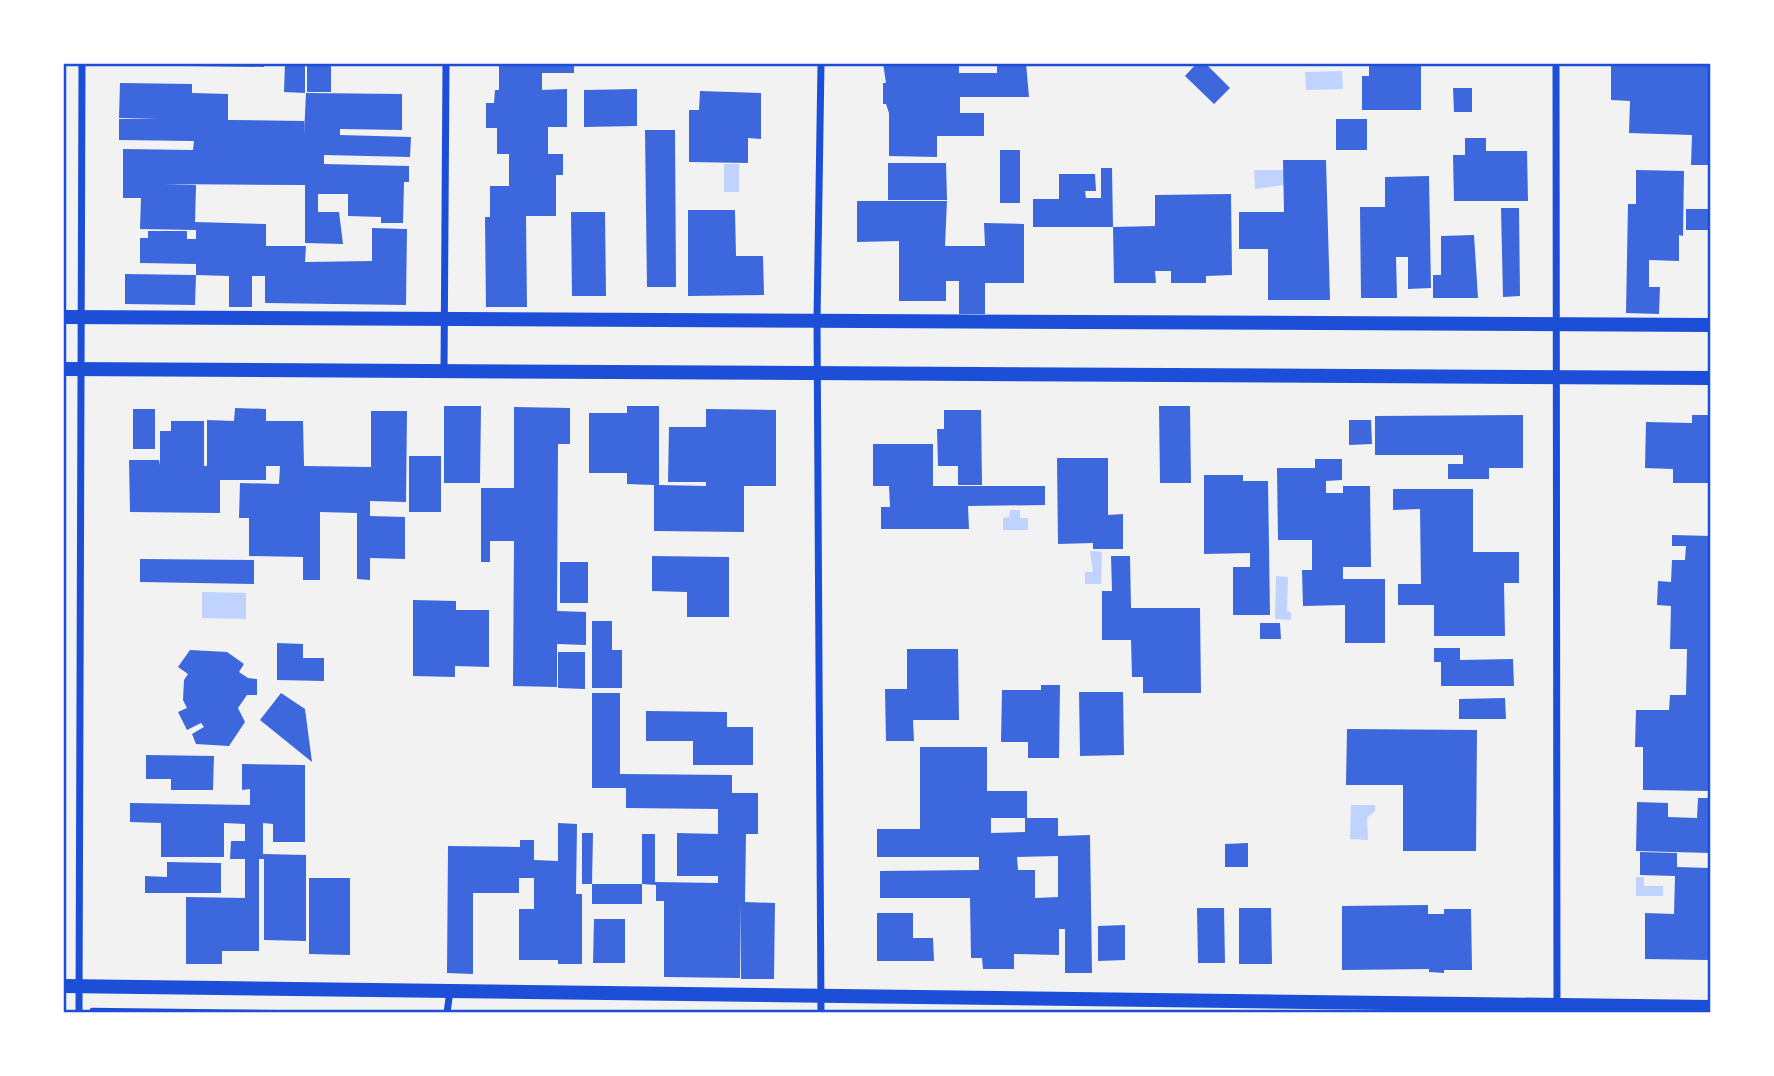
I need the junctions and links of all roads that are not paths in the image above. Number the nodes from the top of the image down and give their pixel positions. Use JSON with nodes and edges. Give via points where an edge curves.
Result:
{"nodes":[{"id":1,"x":82,"y":63,"type":"edge"},
{"id":2,"x":446,"y":63,"type":"edge"},
{"id":3,"x":821,"y":63,"type":"edge"},
{"id":4,"x":1556,"y":63,"type":"edge"},
{"id":5,"x":63,"y":317,"type":"edge"},
{"id":6,"x":80,"y":317,"type":"junction"},
{"id":7,"x":444,"y":319,"type":"junction"},
{"id":8,"x":817,"y":320,"type":"junction"},
{"id":9,"x":1557,"y":324,"type":"junction"},
{"id":10,"x":1711,"y":326,"type":"edge"},
{"id":11,"x":63,"y":369,"type":"edge"},
{"id":12,"x":81,"y":369,"type":"junction"},
{"id":13,"x":444,"y":371,"type":"junction"},
{"id":14,"x":818,"y":373,"type":"junction"},
{"id":15,"x":1558,"y":377,"type":"junction"},
{"id":16,"x":1711,"y":378,"type":"edge"},
{"id":17,"x":63,"y":986,"type":"edge"},
{"id":18,"x":78,"y":986,"type":"junction"},
{"id":19,"x":450,"y":991,"type":"junction"},
{"id":20,"x":821,"y":996,"type":"junction"},
{"id":21,"x":1711,"y":1007,"type":"edge"},
{"id":22,"x":1557,"y":1009,"type":"edge"},
{"id":23,"x":79,"y":1011,"type":"edge"},
{"id":24,"x":447,"y":1013,"type":"edge"},
{"id":25,"x":821,"y":1013,"type":"edge"}],
"edges":[{"from":1,"to":6,"type":"street"},
{"from":2,"to":7,"type":"street"},
{"from":3,"to":8,"type":"street"},
{"from":4,"to":9,"type":"street"},
{"from":5,"to":6,"type":"main road"},
{"from":6,"to":7,"type":"main road"},
{"from":6,"to":12,"type":"street"},
{"from":7,"to":8,"type":"main road"},
{"from":7,"to":13,"type":"street"},
{"from":8,"to":9,"type":"main road"},
{"from":8,"to":14,"type":"street"},
{"from":9,"to":10,"type":"main road"},
{"from":9,"to":15,"type":"street"},
{"from":11,"to":12,"type":"main road"},
{"from":12,"to":13,"type":"main road"},
{"from":12,"to":18,"type":"street"},
{"from":13,"to":14,"type":"main road"},
{"from":14,"to":15,"type":"main road"},
{"from":14,"to":20,"type":"street"},
{"from":15,"to":16,"type":"main road"},
{"from":15,"to":22,"type":"street"},
{"from":17,"to":18,"type":"main road"},
{"from":18,"to":19,"type":"main road"},
{"from":18,"to":23,"type":"street"},
{"from":19,"to":20,"type":"main road"},
{"from":19,"to":24,"type":"street"},
{"from":20,"to":22,"type":"main road"},
{"from":20,"to":25,"type":"street"},
{"from":21,"to":22,"type":"main road"}]}
